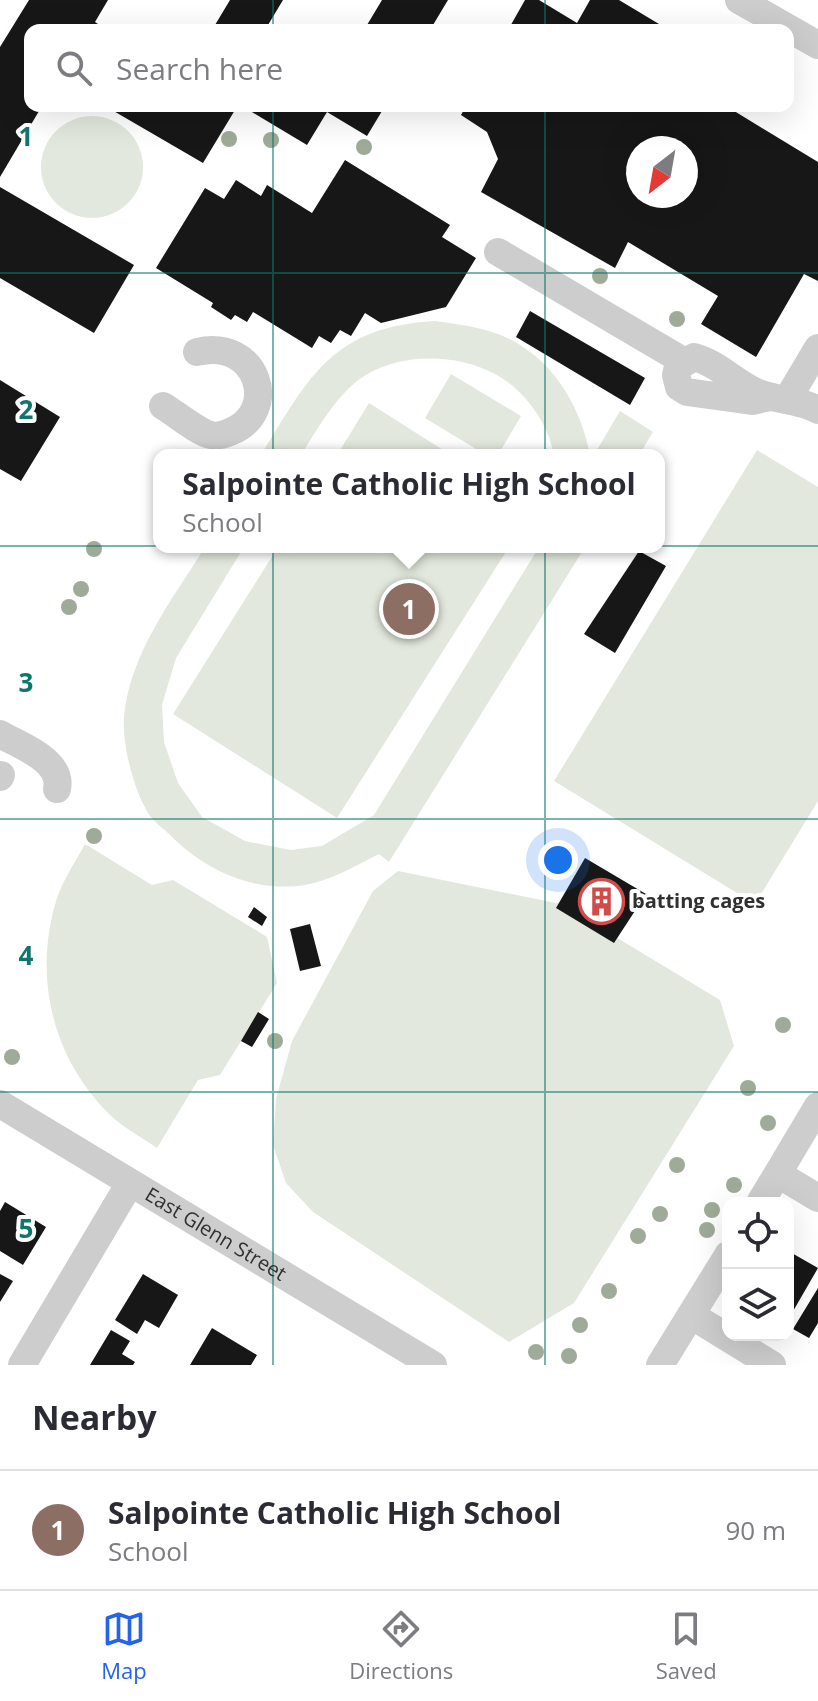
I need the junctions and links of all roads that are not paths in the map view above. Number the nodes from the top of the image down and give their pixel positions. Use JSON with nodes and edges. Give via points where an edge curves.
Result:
{"nodes":[{"id":1,"x":739,"y":0,"type":"edge"},
{"id":2,"x":781,"y":24,"type":"edge"},
{"id":3,"x":794,"y":31,"type":"edge"},
{"id":4,"x":818,"y":45,"type":"edge"},
{"id":5,"x":498,"y":252,"type":"dead end"},
{"id":6,"x":818,"y":348,"type":"edge"},
{"id":7,"x":197,"y":352,"type":"dead end"},
{"id":8,"x":778,"y":399,"type":"junction"},
{"id":9,"x":163,"y":406,"type":"dead end"},
{"id":10,"x":818,"y":410,"type":"edge"},
{"id":11,"x":0,"y":734,"type":"edge"},
{"id":12,"x":57,"y":789,"type":"dead end"},
{"id":13,"x":0,"y":1104,"type":"edge"},
{"id":14,"x":818,"y":1106,"type":"edge"},
{"id":15,"x":778,"y":1174,"type":"junction"},
{"id":16,"x":130,"y":1183,"type":"junction"},
{"id":17,"x":764,"y":1197,"type":"edge"},
{"id":18,"x":818,"y":1198,"type":"edge"},
{"id":19,"x":722,"y":1265,"type":"edge"},
{"id":20,"x":691,"y":1315,"type":"junction"},
{"id":21,"x":22,"y":1365,"type":"edge"},
{"id":22,"x":433,"y":1365,"type":"edge"},
{"id":23,"x":660,"y":1365,"type":"edge"},
{"id":24,"x":772,"y":1365,"type":"edge"}],
"edges":[{"from":1,"to":2,"type":"street"},
{"from":3,"to":4,"type":"street"},
{"from":5,"to":8,"type":"street","via":[[685,362],[694,357],[705,360],[754,391]]},
{"from":6,"to":8,"type":"street"},
{"from":7,"to":9,"type":"street","via":[[225,350],[249,365],[258,392],[249,419],[238,429],[211,435]]},
{"from":8,"to":10,"type":"street"},
{"from":11,"to":12,"type":"street","via":[[51,764],[58,775]]},
{"from":13,"to":16,"type":"street","name":"East Glenn Street"},
{"from":14,"to":15,"type":"street"},
{"from":15,"to":17,"type":"street"},
{"from":15,"to":18,"type":"street"},
{"from":16,"to":21,"type":"street"},
{"from":16,"to":22,"type":"street","name":"East Glenn Street"},
{"from":19,"to":20,"type":"street"},
{"from":20,"to":23,"type":"street"},
{"from":20,"to":24,"type":"street"}]}
